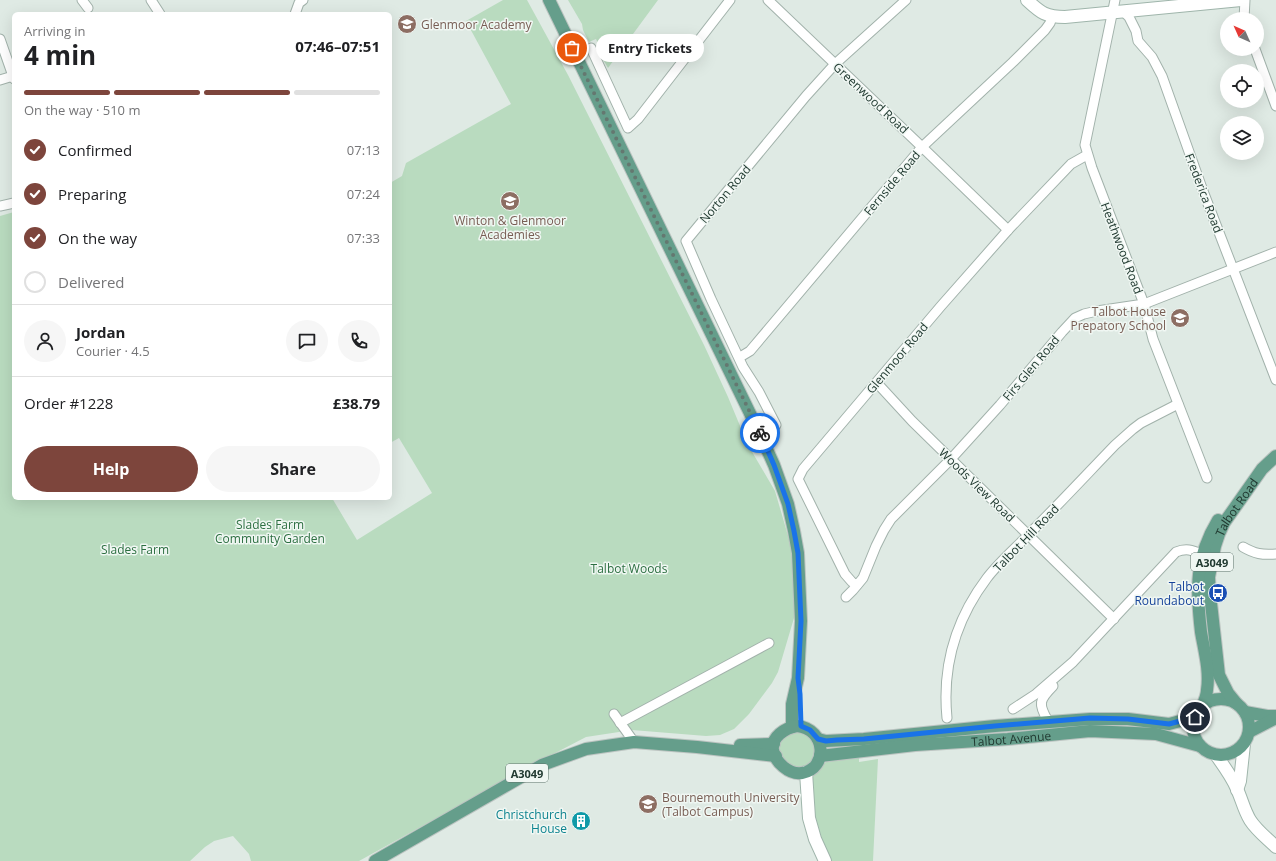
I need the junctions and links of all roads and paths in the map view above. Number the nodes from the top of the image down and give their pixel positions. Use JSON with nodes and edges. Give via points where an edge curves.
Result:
{"nodes":[{"id":1,"x":82,"y":0,"type":"edge"},
{"id":2,"x":151,"y":0,"type":"edge"},
{"id":3,"x":303,"y":0,"type":"edge"},
{"id":4,"x":548,"y":0,"type":"edge"},
{"id":5,"x":730,"y":0,"type":"edge"},
{"id":6,"x":768,"y":0,"type":"edge"},
{"id":7,"x":906,"y":0,"type":"edge"},
{"id":8,"x":1027,"y":0,"type":"edge"},
{"id":9,"x":1116,"y":0,"type":"edge"},
{"id":10,"x":1241,"y":0,"type":"edge"},
{"id":11,"x":1245,"y":0,"type":"edge"},
{"id":12,"x":88,"y":8,"type":"dead end"},
{"id":13,"x":159,"y":12,"type":"edge"},
{"id":14,"x":295,"y":12,"type":"edge"},
{"id":15,"x":1118,"y":12,"type":"junction"},
{"id":16,"x":1244,"y":12,"type":"edge"},
{"id":17,"x":1052,"y":17,"type":"junction"},
{"id":18,"x":0,"y":39,"type":"edge"},
{"id":19,"x":591,"y":48,"type":"dead end"},
{"id":20,"x":1258,"y":56,"type":"edge"},
{"id":21,"x":835,"y":64,"type":"junction"},
{"id":22,"x":12,"y":75,"type":"edge"},
{"id":23,"x":12,"y":78,"type":"edge"},
{"id":24,"x":0,"y":80,"type":"edge"},
{"id":25,"x":1276,"y":106,"type":"edge"},
{"id":26,"x":922,"y":147,"type":"junction"},
{"id":27,"x":1087,"y":155,"type":"junction"},
{"id":28,"x":12,"y":203,"type":"edge"},
{"id":29,"x":0,"y":206,"type":"edge"},
{"id":30,"x":1008,"y":230,"type":"junction"},
{"id":31,"x":1276,"y":252,"type":"edge"},
{"id":32,"x":1233,"y":268,"type":"junction"},
{"id":33,"x":1144,"y":304,"type":"junction"},
{"id":34,"x":740,"y":357,"type":"junction"},
{"id":35,"x":1276,"y":380,"type":"edge"},
{"id":36,"x":876,"y":383,"type":"junction"},
{"id":37,"x":1178,"y":404,"type":"junction"},
{"id":38,"x":776,"y":425,"type":"dead end"},
{"id":39,"x":1276,"y":456,"type":"edge"},
{"id":40,"x":951,"y":459,"type":"junction"},
{"id":41,"x":1262,"y":469,"type":"junction"},
{"id":42,"x":1207,"y":478,"type":"dead end"},
{"id":43,"x":1029,"y":535,"type":"junction"},
{"id":44,"x":1243,"y":547,"type":"dead end"},
{"id":45,"x":1202,"y":554,"type":"junction"},
{"id":46,"x":1276,"y":554,"type":"edge"},
{"id":47,"x":857,"y":584,"type":"junction"},
{"id":48,"x":846,"y":597,"type":"dead end"},
{"id":49,"x":1114,"y":619,"type":"junction"},
{"id":50,"x":769,"y":643,"type":"dead end"},
{"id":51,"x":1073,"y":662,"type":"junction"},
{"id":52,"x":1241,"y":708,"type":"junction"},
{"id":53,"x":1013,"y":709,"type":"dead end"},
{"id":54,"x":1199,"y":712,"type":"junction"},
{"id":55,"x":614,"y":714,"type":"dead end"},
{"id":56,"x":1276,"y":717,"type":"edge"},
{"id":57,"x":947,"y":718,"type":"dead end"},
{"id":58,"x":1048,"y":721,"type":"junction"},
{"id":59,"x":620,"y":723,"type":"junction"},
{"id":60,"x":797,"y":727,"type":"junction"},
{"id":61,"x":1249,"y":732,"type":"junction"},
{"id":62,"x":818,"y":739,"type":"junction"},
{"id":63,"x":634,"y":742,"type":"junction"},
{"id":64,"x":1244,"y":744,"type":"junction"},
{"id":65,"x":1200,"y":746,"type":"junction"},
{"id":66,"x":775,"y":750,"type":"junction"},
{"id":67,"x":1216,"y":755,"type":"junction"},
{"id":68,"x":820,"y":756,"type":"junction"},
{"id":69,"x":801,"y":773,"type":"junction"},
{"id":70,"x":1238,"y":790,"type":"junction"},
{"id":71,"x":1276,"y":846,"type":"edge"},
{"id":72,"x":375,"y":861,"type":"edge"},
{"id":73,"x":825,"y":861,"type":"edge"}],
"edges":[{"from":1,"to":12,"type":"street"},
{"from":2,"to":13,"type":"street"},
{"from":3,"to":14,"type":"street"},
{"from":4,"to":60,"type":"main road","via":[[759,432],[788,504],[798,553],[801,621]]},
{"from":5,"to":19,"type":"street","via":[[638,119],[628,128]]},
{"from":6,"to":21,"type":"street","name":"Greenwood Road"},
{"from":7,"to":21,"type":"street","name":"Norton Road"},
{"from":8,"to":17,"type":"street","via":[[1044,14]]},
{"from":9,"to":15,"type":"street","name":"Heathwood Road"},
{"from":10,"to":15,"type":"street"},
{"from":11,"to":16,"type":"street"},
{"from":15,"to":17,"type":"street"},
{"from":15,"to":27,"type":"street","name":"Heathwood Road","via":[[1086,135]]},
{"from":15,"to":32,"type":"street","name":"Frederica Road","via":[[1129,17],[1138,41],[1152,57],[1162,76]]},
{"from":17,"to":26,"type":"street","name":"Fernside Road","via":[[1045,30],[1013,62]]},
{"from":18,"to":22,"type":"street"},
{"from":20,"to":25,"type":"street"},
{"from":21,"to":26,"type":"street","name":"Greenwood Road"},
{"from":21,"to":34,"type":"street","name":"Norton Road","via":[[686,241]]},
{"from":23,"to":24,"type":"street"},
{"from":26,"to":30,"type":"street","name":"Greenwood Road"},
{"from":26,"to":34,"type":"street","name":"Fernside Road","via":[[750,350]]},
{"from":27,"to":30,"type":"street","name":"Glenmoor Road","via":[[1071,164]]},
{"from":27,"to":33,"type":"street","name":"Heathwood Road"},
{"from":28,"to":29,"type":"street"},
{"from":30,"to":36,"type":"street","name":"Glenmoor Road"},
{"from":31,"to":32,"type":"street","name":"Firs Glen Road"},
{"from":32,"to":33,"type":"street","name":"Firs Glen Road"},
{"from":32,"to":35,"type":"street","name":"Frederica Road"},
{"from":33,"to":37,"type":"street","name":"Heathwood Road"},
{"from":33,"to":40,"type":"street","name":"Firs Glen Road","via":[[1097,311],[1075,318]]},
{"from":34,"to":38,"type":"street","name":"Norton Road"},
{"from":36,"to":40,"type":"street","name":"Woods View Road"},
{"from":36,"to":47,"type":"street","name":"Glenmoor Road","via":[[803,469],[798,479],[846,574]]},
{"from":37,"to":42,"type":"street","name":"Heathwood Road"},
{"from":37,"to":43,"type":"street","name":"Talbot Hill Road","via":[[1133,428]]},
{"from":39,"to":41,"type":"main road","name":"Talbot Road","number":"A3049"},
{"from":40,"to":43,"type":"street","name":"Woods View Road"},
{"from":40,"to":47,"type":"street","name":"Firs Glen Road","via":[[891,519],[863,578]]},
{"from":41,"to":45,"type":"main road","number":"A3049","via":[[1224,508]]},
{"from":41,"to":52,"type":"main road","name":"Talbot Road","number":"A3049","via":[[1224,523],[1215,546],[1209,577],[1219,675],[1228,693]]},
{"from":43,"to":49,"type":"street","name":"Woods View Road"},
{"from":43,"to":57,"type":"street","name":"Talbot Hill Road","via":[[987,578],[966,608],[952,646],[946,678]]},
{"from":44,"to":46,"type":"street","via":[[1262,555]]},
{"from":45,"to":49,"type":"street","via":[[1190,549],[1176,552]]},
{"from":45,"to":54,"type":"main road","number":"A3049","via":[[1198,578],[1199,603],[1208,680]]},
{"from":47,"to":48,"type":"street","name":"Firs Glen Road"},
{"from":49,"to":51,"type":"street"},
{"from":50,"to":59,"type":"street"},
{"from":51,"to":53,"type":"street","via":[[1036,694]]},
{"from":51,"to":58,"type":"street","via":[[1042,699],[1040,704]]},
{"from":52,"to":54,"type":"main road","via":[[1230,701],[1219,700],[1212,701]]},
{"from":52,"to":56,"type":"main road"},
{"from":52,"to":61,"type":"main road","via":[[1249,722]]},
{"from":54,"to":58,"type":"main road","name":"Talbot Avenue","via":[[1169,724],[1109,718]]},
{"from":54,"to":65,"type":"main road","via":[[1194,734]]},
{"from":55,"to":59,"type":"street"},
{"from":56,"to":61,"type":"main road"},
{"from":58,"to":62,"type":"main road","name":"Talbot Avenue","via":[[864,739]]},
{"from":59,"to":63,"type":"street"},
{"from":60,"to":62,"type":"main road","via":[[810,730]]},
{"from":60,"to":66,"type":"main road","via":[[781,733],[776,738]]},
{"from":61,"to":64,"type":"main road"},
{"from":62,"to":68,"type":"main road"},
{"from":63,"to":66,"type":"main road","number":"A3049"},
{"from":63,"to":72,"type":"main road","number":"A3049","via":[[586,749],[542,765]]},
{"from":64,"to":67,"type":"main road","via":[[1232,754]]},
{"from":64,"to":70,"type":"street"},
{"from":65,"to":67,"type":"main road"},
{"from":65,"to":68,"type":"main road","name":"Talbot Avenue","via":[[1156,734],[1090,731],[915,745]]},
{"from":66,"to":69,"type":"main road","via":[[785,769]]},
{"from":67,"to":70,"type":"street"},
{"from":68,"to":69,"type":"main road","via":[[813,768]]},
{"from":69,"to":73,"type":"street","via":[[808,797],[809,818]]},
{"from":70,"to":71,"type":"street","via":[[1251,822]]}]}
